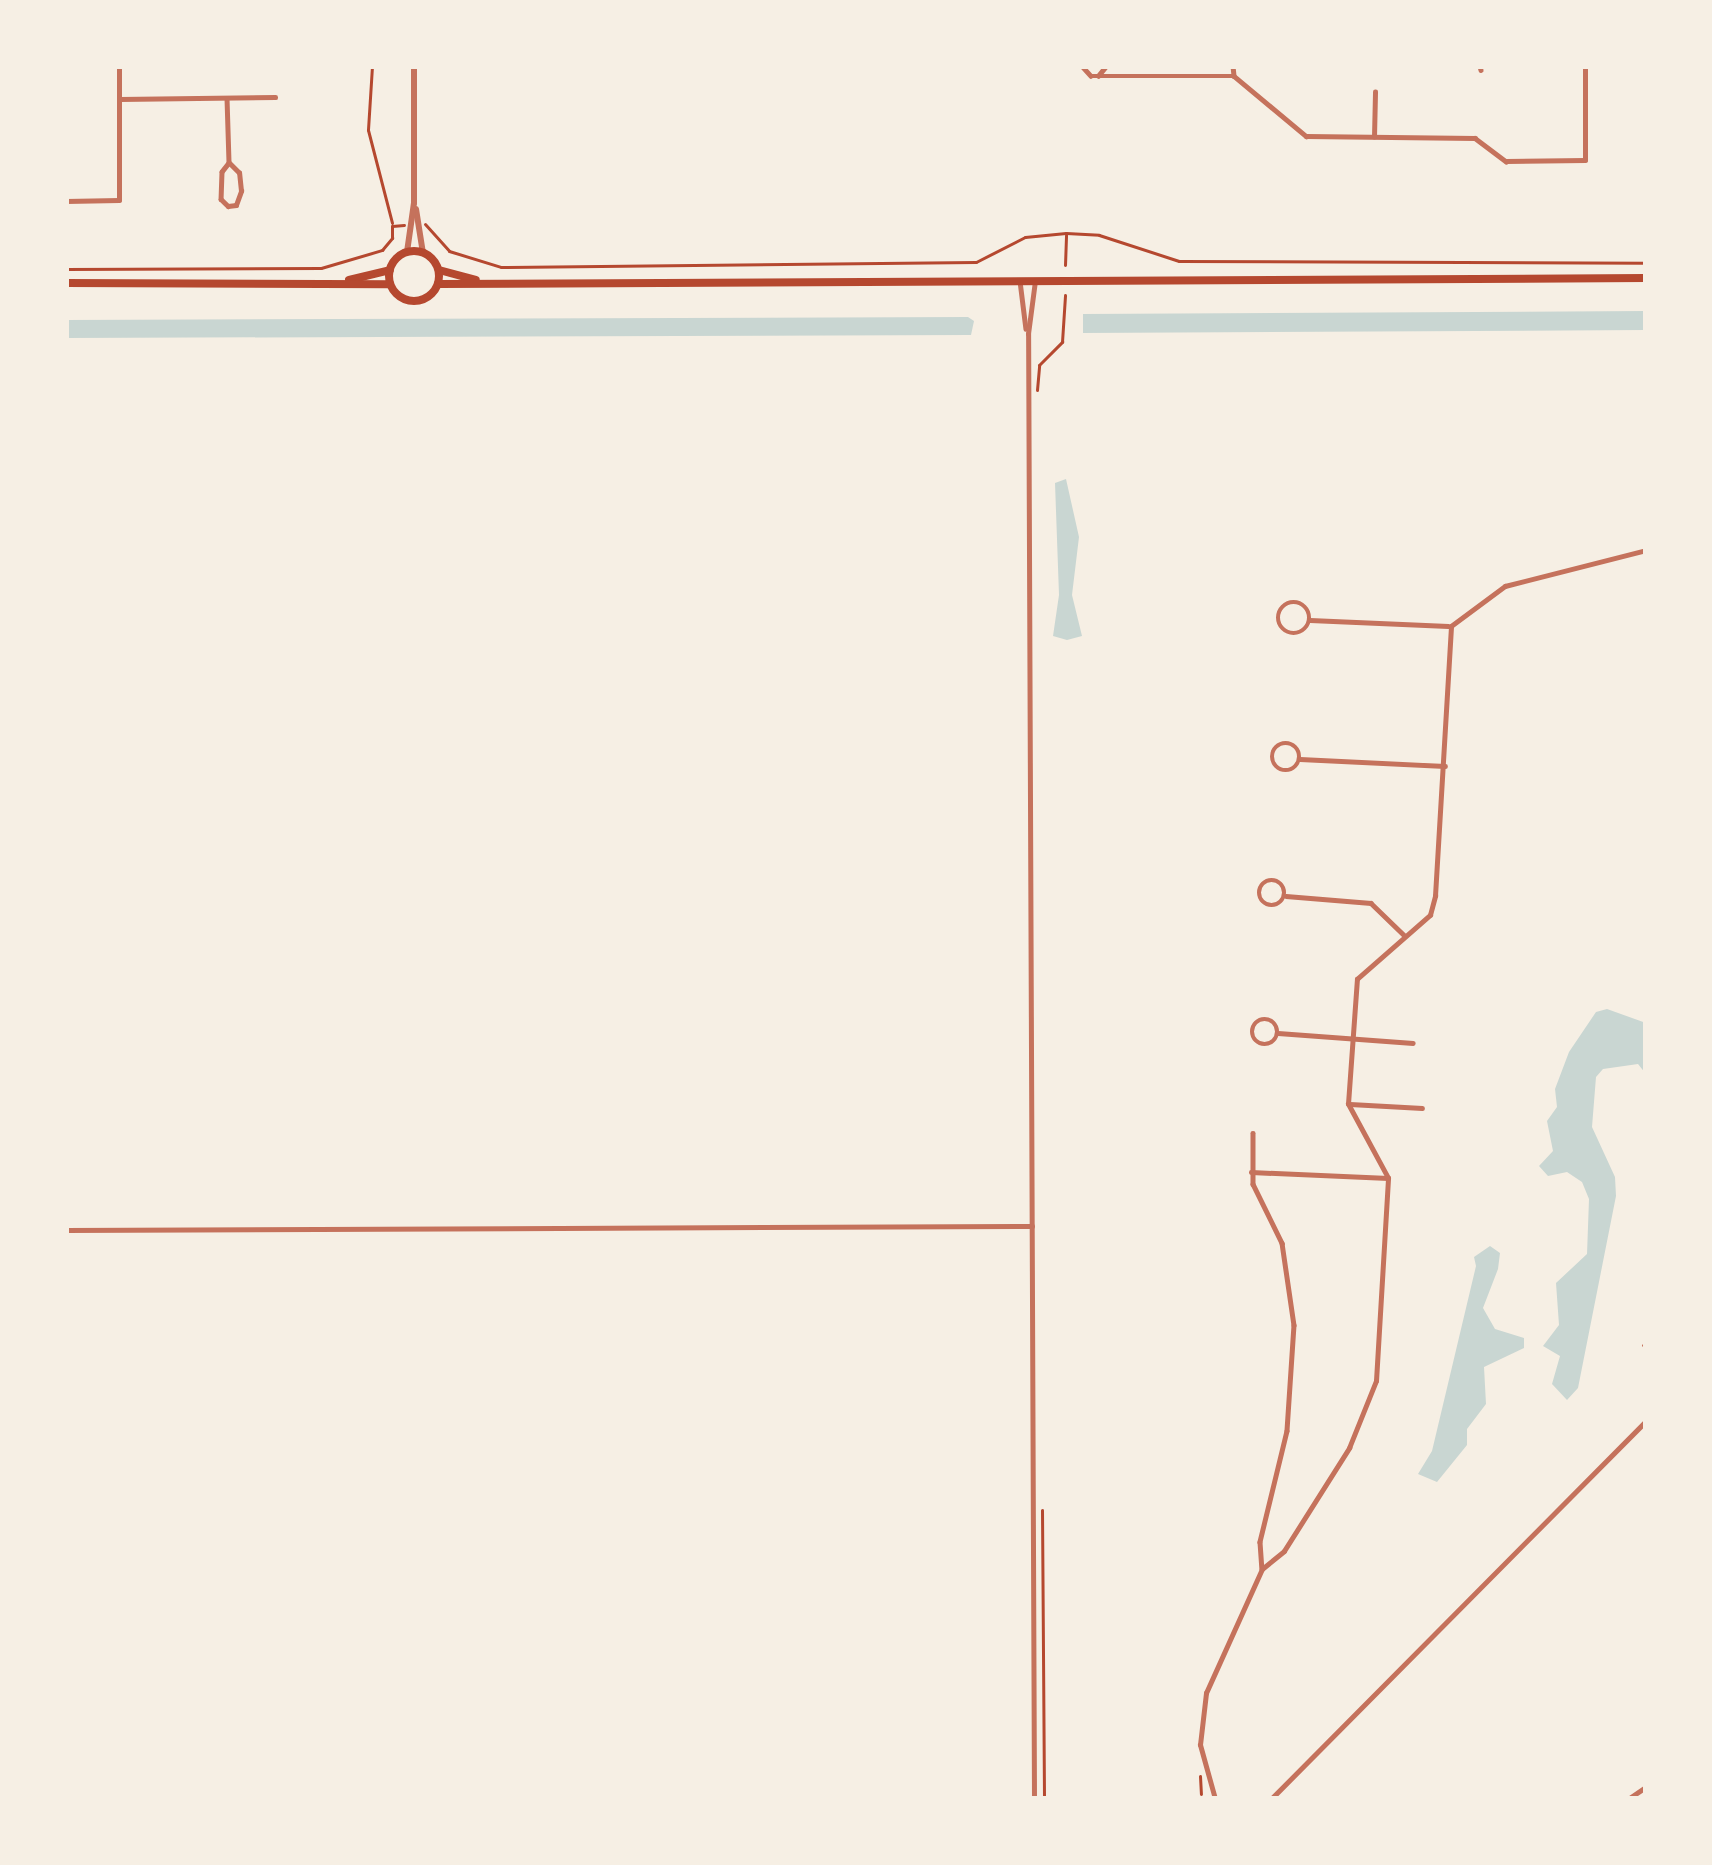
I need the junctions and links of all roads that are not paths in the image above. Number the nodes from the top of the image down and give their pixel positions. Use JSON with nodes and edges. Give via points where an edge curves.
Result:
{"nodes":[{"id":1,"x":119,"y":66,"type":"edge"},
{"id":2,"x":414,"y":66,"type":"edge"},
{"id":3,"x":1082,"y":66,"type":"edge"},
{"id":4,"x":1106,"y":66,"type":"edge"},
{"id":5,"x":1233,"y":66,"type":"edge"},
{"id":6,"x":1585,"y":66,"type":"edge"},
{"id":7,"x":1098,"y":76,"type":"junction"},
{"id":8,"x":1234,"y":76,"type":"junction"},
{"id":9,"x":1375,"y":92,"type":"dead end"},
{"id":10,"x":274,"y":97,"type":"dead end"},
{"id":11,"x":227,"y":98,"type":"junction"},
{"id":12,"x":120,"y":99,"type":"junction"},
{"id":13,"x":1374,"y":137,"type":"junction"},
{"id":14,"x":229,"y":163,"type":"junction"},
{"id":15,"x":66,"y":201,"type":"edge"},
{"id":16,"x":414,"y":203,"type":"junction"},
{"id":17,"x":407,"y":252,"type":"junction"},
{"id":18,"x":423,"y":253,"type":"junction"},
{"id":19,"x":390,"y":269,"type":"junction"},
{"id":20,"x":438,"y":269,"type":"junction"},
{"id":21,"x":1646,"y":278,"type":"edge"},
{"id":22,"x":478,"y":280,"type":"junction"},
{"id":23,"x":1020,"y":280,"type":"junction"},
{"id":24,"x":1035,"y":280,"type":"junction"},
{"id":25,"x":347,"y":281,"type":"junction"},
{"id":26,"x":66,"y":283,"type":"edge"},
{"id":27,"x":390,"y":284,"type":"junction"},
{"id":28,"x":438,"y":284,"type":"junction"},
{"id":29,"x":1028,"y":334,"type":"junction"},
{"id":30,"x":1646,"y":550,"type":"edge"},
{"id":31,"x":1310,"y":620,"type":"junction"},
{"id":32,"x":1451,"y":626,"type":"junction"},
{"id":33,"x":1300,"y":759,"type":"junction"},
{"id":34,"x":1445,"y":766,"type":"junction"},
{"id":35,"x":1286,"y":896,"type":"junction"},
{"id":36,"x":1405,"y":936,"type":"junction"},
{"id":37,"x":1279,"y":1033,"type":"junction"},
{"id":38,"x":1351,"y":1040,"type":"junction"},
{"id":39,"x":1413,"y":1043,"type":"dead end"},
{"id":40,"x":1348,"y":1104,"type":"junction"},
{"id":41,"x":1422,"y":1108,"type":"dead end"},
{"id":42,"x":1253,"y":1133,"type":"dead end"},
{"id":43,"x":1251,"y":1172,"type":"junction"},
{"id":44,"x":1388,"y":1178,"type":"junction"},
{"id":45,"x":1032,"y":1226,"type":"junction"},
{"id":46,"x":66,"y":1230,"type":"edge"},
{"id":47,"x":1646,"y":1421,"type":"edge"},
{"id":48,"x":1262,"y":1568,"type":"junction"},
{"id":49,"x":1646,"y":1787,"type":"edge"},
{"id":50,"x":1034,"y":1799,"type":"edge"},
{"id":51,"x":1217,"y":1799,"type":"edge"},
{"id":52,"x":1248,"y":1799,"type":"edge"},
{"id":53,"x":1270,"y":1799,"type":"edge"},
{"id":54,"x":1628,"y":1799,"type":"edge"}],
"edges":[{"from":1,"to":12,"type":"street"},
{"from":2,"to":16,"type":"street"},
{"from":3,"to":7,"type":"street"},
{"from":4,"to":7,"type":"street"},
{"from":5,"to":8,"type":"street"},
{"from":6,"to":13,"type":"street","via":[[1585,160],[1506,161],[1475,139]]},
{"from":7,"to":8,"type":"street"},
{"from":8,"to":13,"type":"street","via":[[1306,136]]},
{"from":9,"to":13,"type":"street"},
{"from":10,"to":11,"type":"street"},
{"from":11,"to":12,"type":"street"},
{"from":11,"to":14,"type":"street"},
{"from":12,"to":15,"type":"street","via":[[119,200]]},
{"from":14,"to":14,"type":"street","via":[[242,191],[236,206],[221,199]]},
{"from":16,"to":17,"type":"street"},
{"from":16,"to":18,"type":"street"},
{"from":17,"to":18,"type":"main road"},
{"from":17,"to":19,"type":"main road"},
{"from":18,"to":20,"type":"main road"},
{"from":19,"to":25,"type":"main road"},
{"from":19,"to":27,"type":"main road"},
{"from":20,"to":22,"type":"main road"},
{"from":20,"to":28,"type":"main road"},
{"from":21,"to":24,"type":"main road"},
{"from":22,"to":23,"type":"main road"},
{"from":22,"to":28,"type":"main road"},
{"from":23,"to":24,"type":"main road"},
{"from":23,"to":29,"type":"street"},
{"from":24,"to":29,"type":"street"},
{"from":25,"to":26,"type":"main road"},
{"from":25,"to":27,"type":"main road"},
{"from":27,"to":28,"type":"main road","via":[[414,301]]},
{"from":29,"to":45,"type":"street"},
{"from":30,"to":32,"type":"street","via":[[1505,586]]},
{"from":31,"to":31,"type":"street","via":[[1289,633],[1279,616],[1297,602]]},
{"from":31,"to":32,"type":"street"},
{"from":32,"to":34,"type":"street"},
{"from":33,"to":33,"type":"street","via":[[1288,743],[1273,754],[1284,771]]},
{"from":33,"to":34,"type":"street"},
{"from":34,"to":36,"type":"street","via":[[1436,896],[1430,915]]},
{"from":35,"to":35,"type":"street","via":[[1274,879],[1259,892],[1271,906]]},
{"from":35,"to":36,"type":"street","via":[[1371,903]]},
{"from":36,"to":38,"type":"street","via":[[1357,979]]},
{"from":37,"to":37,"type":"street","via":[[1264,1046],[1252,1032],[1267,1019]]},
{"from":37,"to":38,"type":"street"},
{"from":38,"to":39,"type":"street"},
{"from":38,"to":40,"type":"street"},
{"from":40,"to":41,"type":"street"},
{"from":40,"to":44,"type":"street"},
{"from":42,"to":43,"type":"street"},
{"from":43,"to":44,"type":"street"},
{"from":43,"to":48,"type":"street","via":[[1282,1243],[1294,1325],[1287,1431],[1260,1542]]},
{"from":44,"to":48,"type":"street","via":[[1376,1382],[1349,1448],[1284,1551]]},
{"from":45,"to":46,"type":"street"},
{"from":45,"to":50,"type":"street"},
{"from":47,"to":53,"type":"street"},
{"from":48,"to":51,"type":"street","via":[[1206,1694],[1200,1745]]},
{"from":49,"to":54,"type":"street"},
{"from":51,"to":52,"type":"street"}]}
